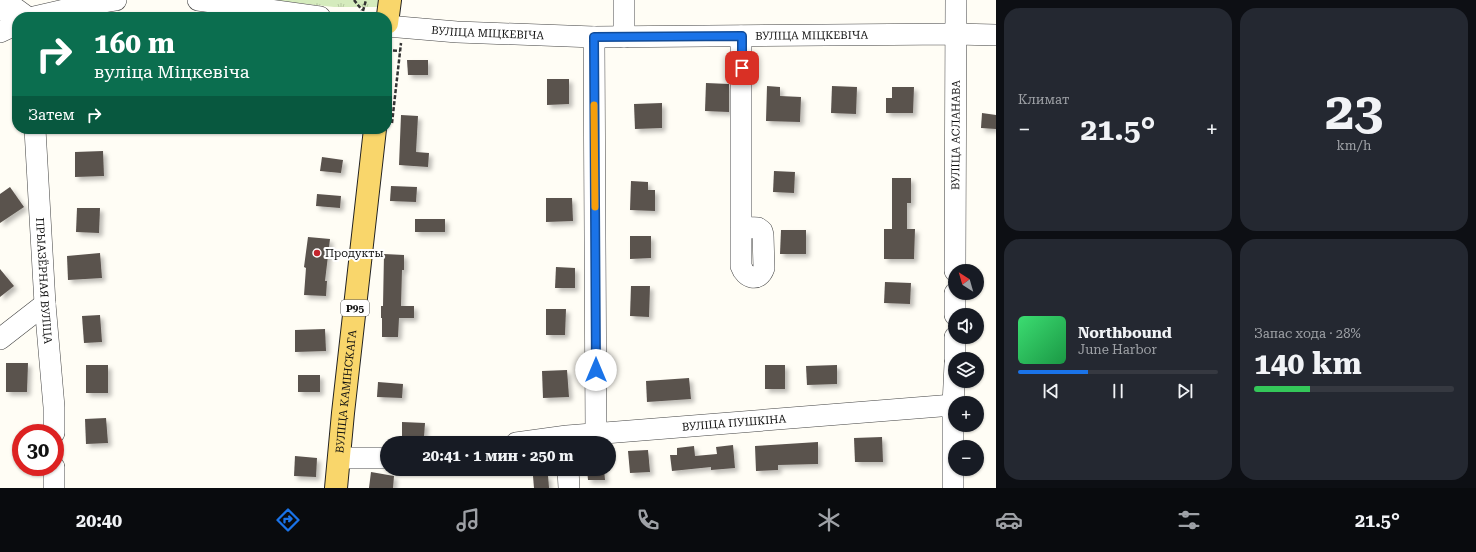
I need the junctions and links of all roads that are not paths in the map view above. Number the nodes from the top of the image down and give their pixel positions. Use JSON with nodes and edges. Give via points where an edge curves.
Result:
{"nodes":[{"id":1,"x":116,"y":0,"type":"edge"},
{"id":2,"x":198,"y":0,"type":"edge"},
{"id":3,"x":390,"y":0,"type":"edge"},
{"id":4,"x":624,"y":0,"type":"edge"},
{"id":5,"x":956,"y":0,"type":"edge"},
{"id":6,"x":0,"y":10,"type":"edge"},
{"id":7,"x":20,"y":12,"type":"edge"},
{"id":8,"x":56,"y":12,"type":"edge"},
{"id":9,"x":284,"y":12,"type":"edge"},
{"id":10,"x":389,"y":12,"type":"edge"},
{"id":11,"x":12,"y":26,"type":"edge"},
{"id":12,"x":392,"y":26,"type":"edge"},
{"id":13,"x":0,"y":32,"type":"edge"},
{"id":14,"x":955,"y":34,"type":"junction"},
{"id":15,"x":996,"y":35,"type":"edge"},
{"id":16,"x":742,"y":36,"type":"junction"},
{"id":17,"x":594,"y":37,"type":"junction"},
{"id":18,"x":624,"y":37,"type":"junction"},
{"id":19,"x":35,"y":134,"type":"edge"},
{"id":20,"x":374,"y":134,"type":"edge"},
{"id":21,"x":741,"y":227,"type":"dead end"},
{"id":22,"x":955,"y":264,"type":"edge"},
{"id":23,"x":45,"y":304,"type":"junction"},
{"id":24,"x":0,"y":339,"type":"edge"},
{"id":25,"x":948,"y":405,"type":"edge"},
{"id":26,"x":54,"y":424,"type":"edge"},
{"id":27,"x":953,"y":432,"type":"edge"},
{"id":28,"x":596,"y":434,"type":"junction"},
{"id":29,"x":586,"y":436,"type":"edge"},
{"id":30,"x":340,"y":458,"type":"junction"},
{"id":31,"x":380,"y":458,"type":"edge"},
{"id":32,"x":54,"y":476,"type":"edge"},
{"id":33,"x":568,"y":476,"type":"edge"},
{"id":34,"x":54,"y":488,"type":"edge"},
{"id":35,"x":336,"y":488,"type":"edge"},
{"id":36,"x":569,"y":488,"type":"edge"},
{"id":37,"x":953,"y":488,"type":"edge"}],
"edges":[{"from":1,"to":8,"type":"street"},
{"from":2,"to":9,"type":"street"},
{"from":3,"to":10,"type":"main road"},
{"from":4,"to":18,"type":"street"},
{"from":5,"to":14,"type":"street","name":"ВУЛІЦА АСЛАНАВА"},
{"from":6,"to":7,"type":"street","via":[[16,9]]},
{"from":11,"to":13,"type":"street"},
{"from":12,"to":17,"type":"street","name":"ВУЛІЦА МІЦКЕВІЧА","via":[[457,32]]},
{"from":14,"to":15,"type":"street","name":"ВУЛІЦА МІЦКЕВІЧА"},
{"from":14,"to":16,"type":"street","name":"ВУЛІЦА МІЦКЕВІЧА"},
{"from":14,"to":22,"type":"street","name":"ВУЛІЦА АСЛАНАВА"},
{"from":16,"to":18,"type":"street","name":"ВУЛІЦА МІЦКЕВІЧА"},
{"from":16,"to":21,"type":"street"},
{"from":17,"to":18,"type":"street","name":"ВУЛІЦА МІЦКЕВІЧА"},
{"from":17,"to":28,"type":"street"},
{"from":19,"to":23,"type":"street","name":"ПРЫАЗЁРНАЯ ВУЛІЦА"},
{"from":20,"to":30,"type":"main road","name":"ВУЛІЦА КАМІНСКАГА","number":"Р95"},
{"from":23,"to":24,"type":"street"},
{"from":23,"to":26,"type":"street","name":"ПРЫАЗЁРНАЯ ВУЛІЦА"},
{"from":25,"to":28,"type":"street","name":"ВУЛІЦА ПУШКІНА"},
{"from":27,"to":37,"type":"street"},
{"from":28,"to":29,"type":"street","name":"ВУЛІЦА ПУШКІНА"},
{"from":30,"to":31,"type":"street"},
{"from":30,"to":35,"type":"main road","name":"ВУЛІЦА КАМІНСКАГА","number":"Р95"},
{"from":32,"to":34,"type":"street"},
{"from":33,"to":36,"type":"street"}]}
